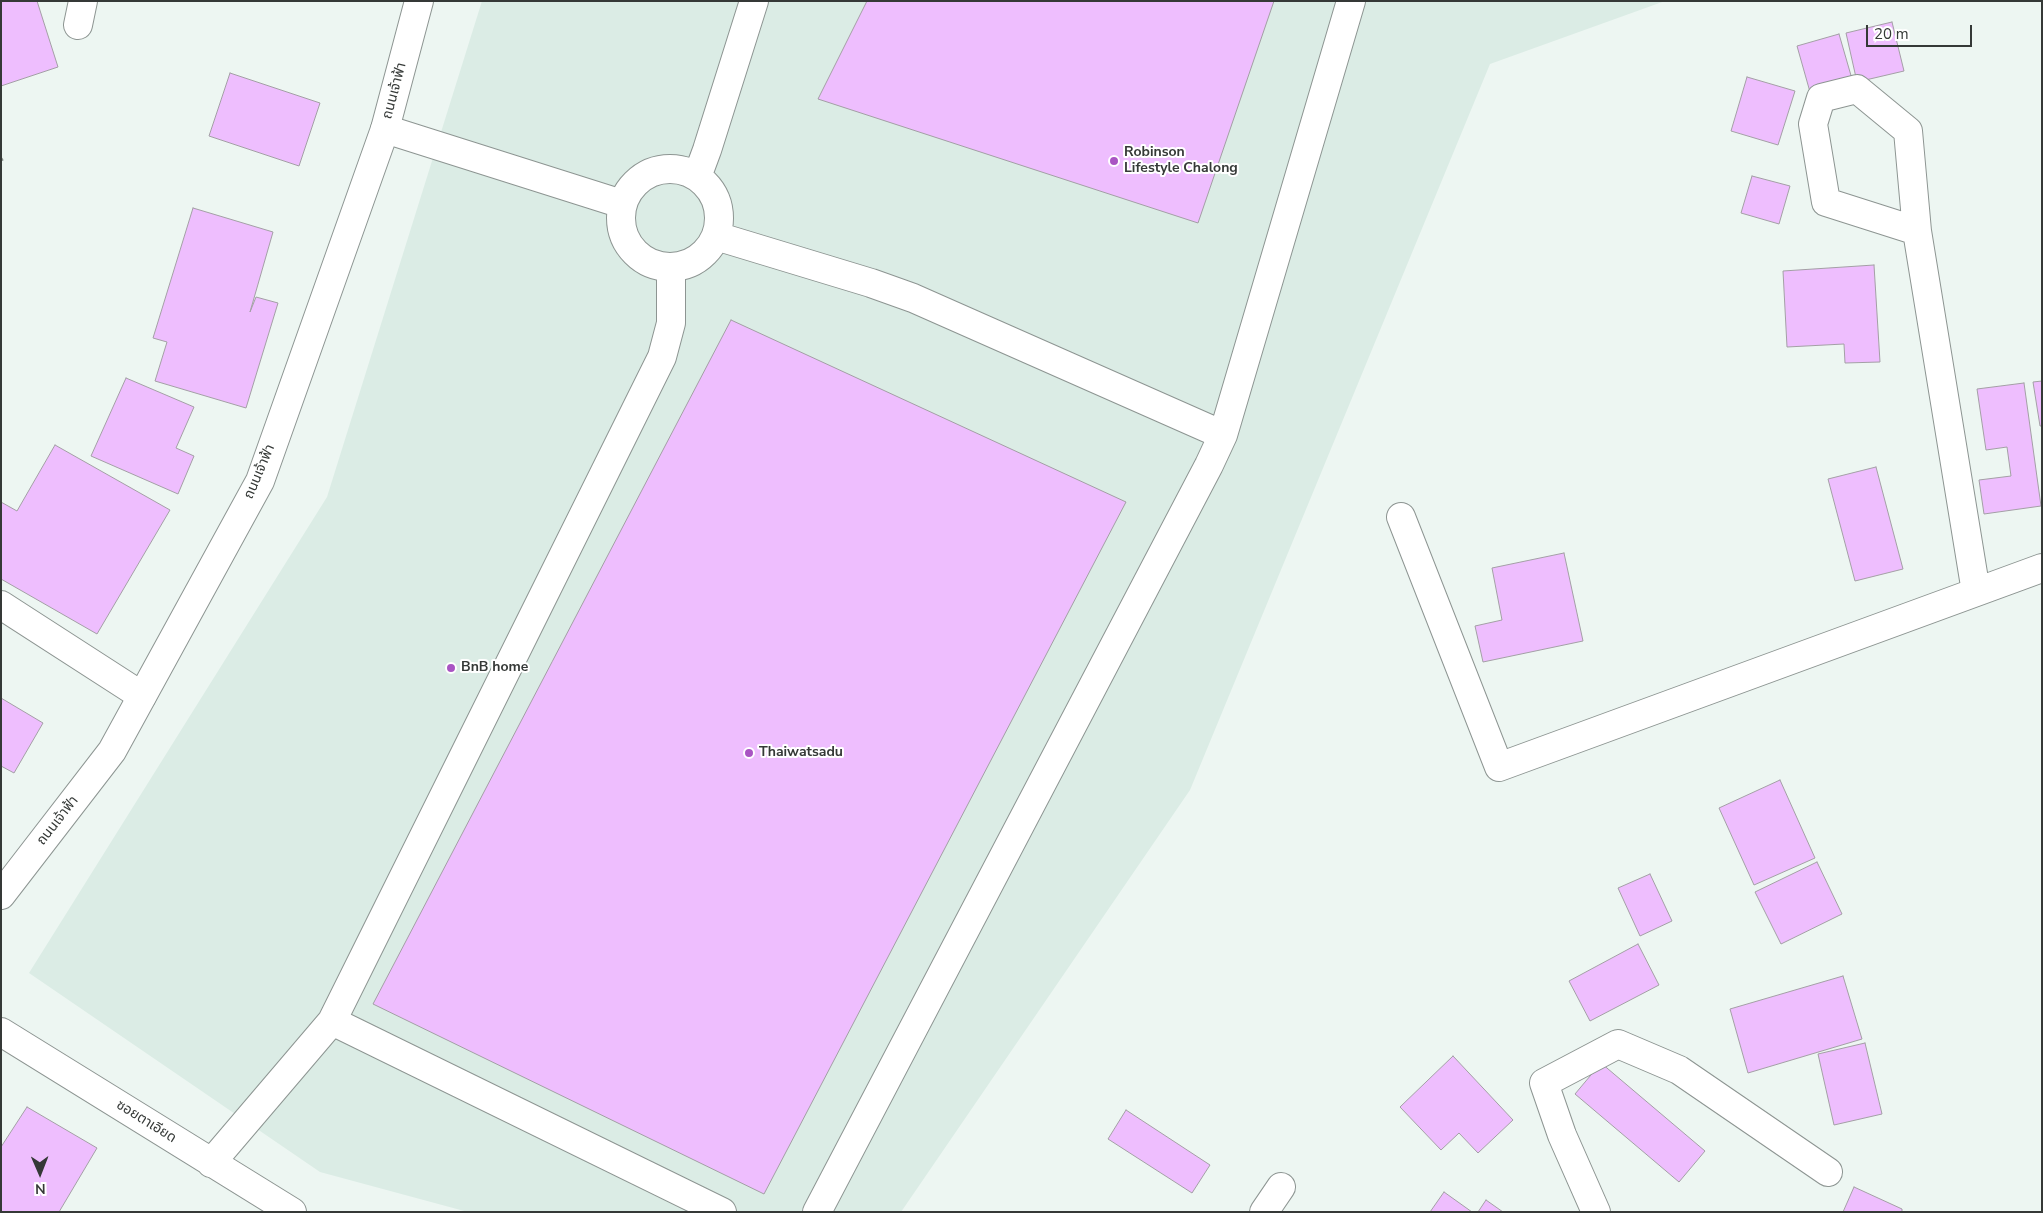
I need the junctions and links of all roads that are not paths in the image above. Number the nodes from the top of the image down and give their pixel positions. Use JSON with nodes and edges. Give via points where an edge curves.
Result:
{"nodes":[{"id":1,"x":418,"y":1,"type":"edge"},
{"id":2,"x":754,"y":1,"type":"edge"},
{"id":3,"x":1351,"y":1,"type":"edge"},
{"id":4,"x":385,"y":129,"type":"junction"},
{"id":5,"x":696,"y":177,"type":"junction"},
{"id":6,"x":622,"y":204,"type":"junction"},
{"id":7,"x":1917,"y":232,"type":"junction"},
{"id":8,"x":716,"y":236,"type":"junction"},
{"id":9,"x":671,"y":268,"type":"junction"},
{"id":10,"x":1223,"y":435,"type":"junction"},
{"id":11,"x":1401,"y":518,"type":"dead end"},
{"id":12,"x":2042,"y":568,"type":"edge"},
{"id":13,"x":1976,"y":592,"type":"junction"},
{"id":14,"x":1,"y":605,"type":"edge"},
{"id":15,"x":142,"y":696,"type":"junction"},
{"id":16,"x":1,"y":895,"type":"edge"},
{"id":17,"x":332,"y":1021,"type":"junction"},
{"id":18,"x":1,"y":1032,"type":"edge"},
{"id":19,"x":211,"y":1163,"type":"junction"},
{"id":20,"x":1828,"y":1172,"type":"dead end"},
{"id":21,"x":1281,"y":1187,"type":"dead end"},
{"id":22,"x":292,"y":1212,"type":"edge"},
{"id":23,"x":722,"y":1212,"type":"edge"},
{"id":24,"x":817,"y":1212,"type":"edge"},
{"id":25,"x":1264,"y":1212,"type":"edge"},
{"id":26,"x":1596,"y":1212,"type":"edge"}],
"edges":[{"from":1,"to":4,"type":"street","name":"ถนนเจ้าฟ้า"},
{"from":2,"to":5,"type":"street"},
{"from":3,"to":10,"type":"street"},
{"from":4,"to":6,"type":"street"},
{"from":4,"to":15,"type":"street","name":"ถนนเจ้าฟ้า","via":[[260,481]]},
{"from":5,"to":6,"type":"street","via":[[667,169],[652,172],[629,190]]},
{"from":5,"to":8,"type":"street","via":[[709,188],[717,203],[720,220]]},
{"from":6,"to":9,"type":"street","via":[[620,219],[630,249],[656,266]]},
{"from":7,"to":7,"type":"street","via":[[1826,202],[1813,124],[1820,98],[1857,89],[1908,131]]},
{"from":7,"to":13,"type":"street"},
{"from":8,"to":9,"type":"street","via":[[698,259]]},
{"from":8,"to":10,"type":"street","via":[[913,298]]},
{"from":9,"to":17,"type":"street","via":[[672,323],[662,358]]},
{"from":10,"to":24,"type":"street"},
{"from":11,"to":13,"type":"street","via":[[1499,767]]},
{"from":12,"to":13,"type":"street"},
{"from":14,"to":15,"type":"street"},
{"from":15,"to":16,"type":"street","name":"ถนนเจ้าฟ้า","via":[[112,751]]},
{"from":17,"to":19,"type":"street"},
{"from":17,"to":23,"type":"street"},
{"from":18,"to":19,"type":"street","name":"ซอยตาเอียด"},
{"from":19,"to":22,"type":"street","name":"ซอยตาเอียด"},
{"from":20,"to":26,"type":"street","via":[[1678,1070],[1618,1044],[1544,1083],[1562,1135]]},
{"from":21,"to":25,"type":"street"}]}
